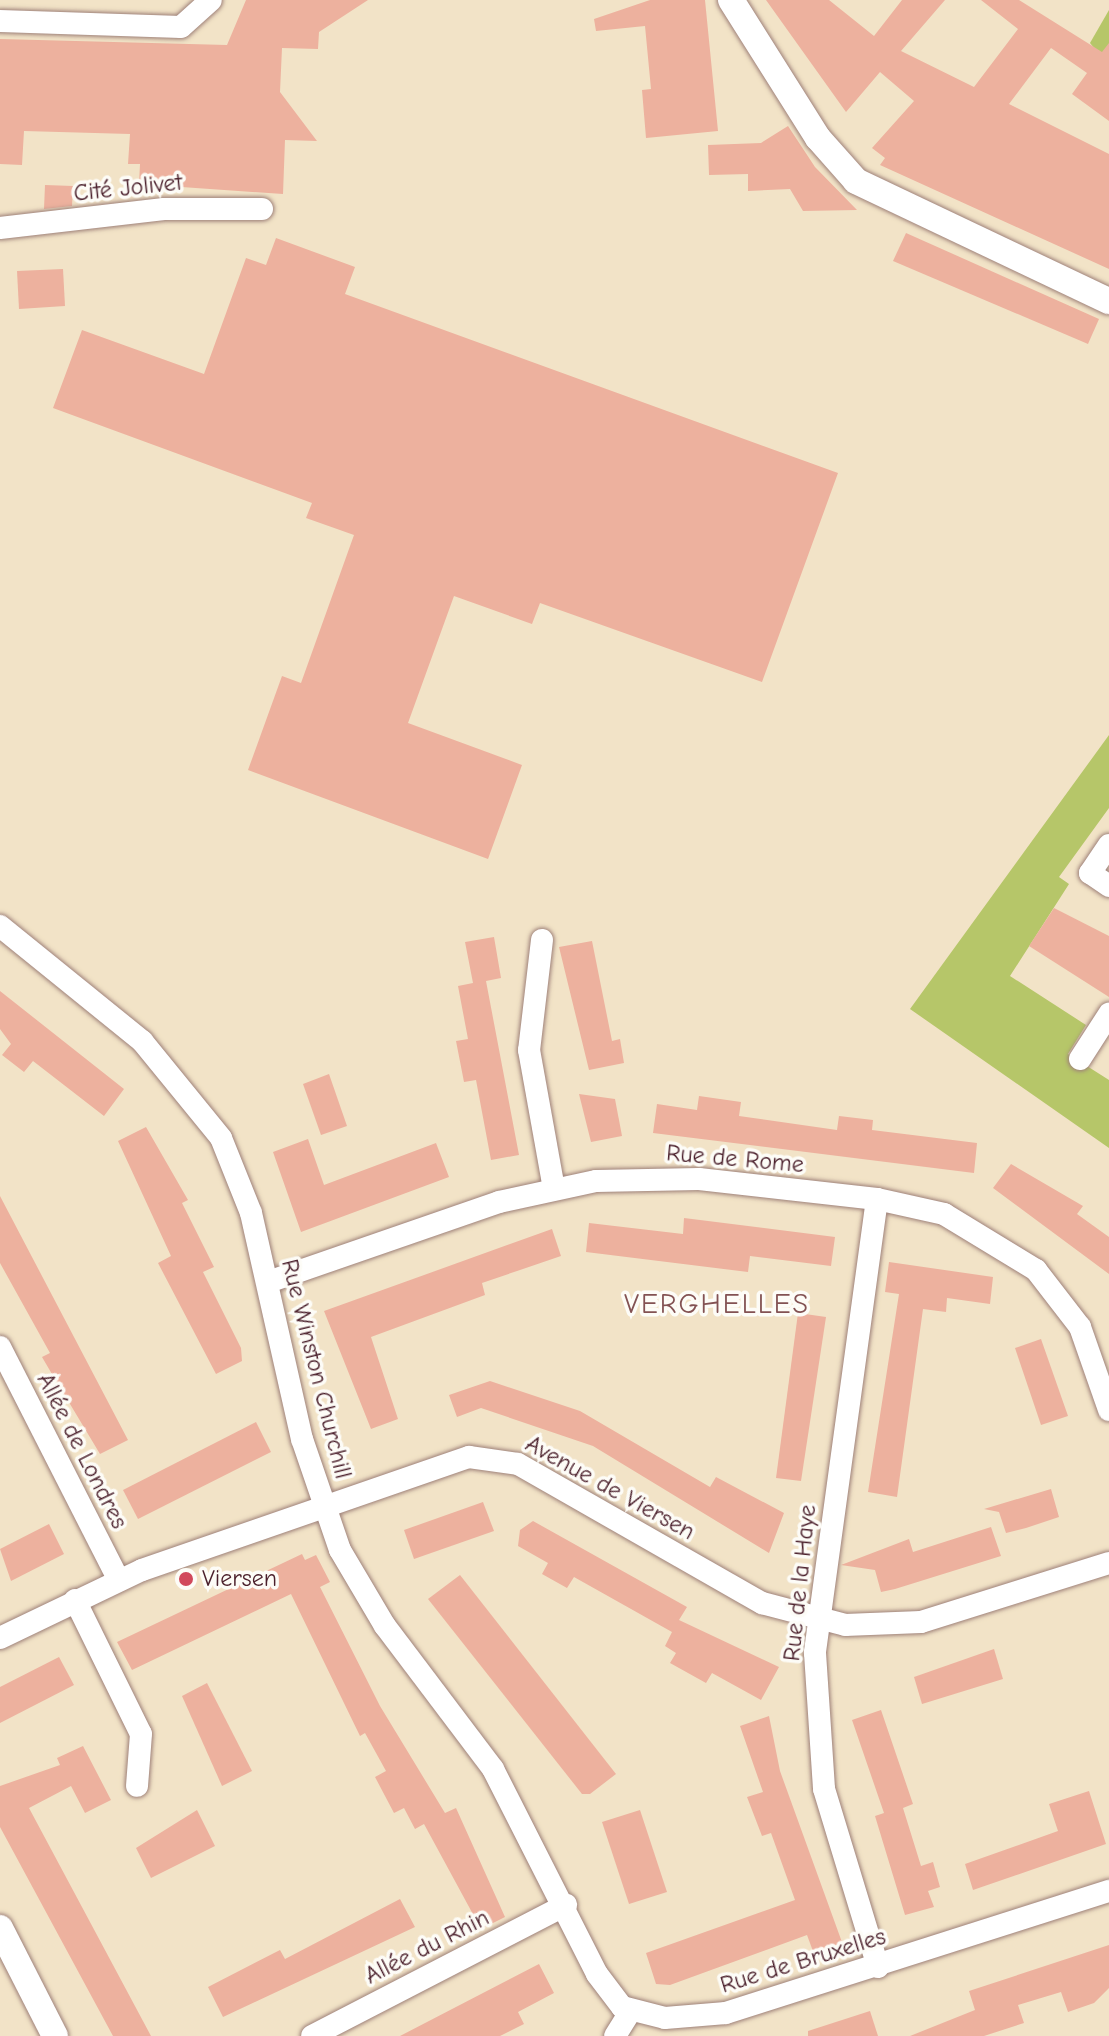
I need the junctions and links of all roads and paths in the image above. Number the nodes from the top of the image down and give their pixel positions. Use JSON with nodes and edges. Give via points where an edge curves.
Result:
{"nodes":[{"id":1,"x":211,"y":0,"type":"edge"},
{"id":2,"x":731,"y":0,"type":"edge"},
{"id":3,"x":0,"y":21,"type":"edge"},
{"id":4,"x":262,"y":209,"type":"dead end"},
{"id":5,"x":0,"y":228,"type":"edge"},
{"id":6,"x":1109,"y":301,"type":"edge"},
{"id":7,"x":1109,"y":845,"type":"edge"},
{"id":8,"x":1109,"y":886,"type":"edge"},
{"id":9,"x":0,"y":926,"type":"edge"},
{"id":10,"x":542,"y":940,"type":"dead end"},
{"id":11,"x":1109,"y":1014,"type":"edge"},
{"id":12,"x":1080,"y":1059,"type":"dead end"},
{"id":13,"x":554,"y":1189,"type":"junction"},
{"id":14,"x":877,"y":1199,"type":"junction"},
{"id":15,"x":268,"y":1282,"type":"junction"},
{"id":16,"x":0,"y":1347,"type":"edge"},
{"id":17,"x":1109,"y":1410,"type":"edge"},
{"id":18,"x":323,"y":1505,"type":"junction"},
{"id":19,"x":1109,"y":1563,"type":"edge"},
{"id":20,"x":118,"y":1579,"type":"junction"},
{"id":21,"x":75,"y":1600,"type":"junction"},
{"id":22,"x":817,"y":1621,"type":"junction"},
{"id":23,"x":0,"y":1638,"type":"edge"},
{"id":24,"x":137,"y":1786,"type":"dead end"},
{"id":25,"x":1109,"y":1891,"type":"edge"},
{"id":26,"x":566,"y":1905,"type":"junction"},
{"id":27,"x":0,"y":1928,"type":"edge"},
{"id":28,"x":878,"y":1967,"type":"junction"},
{"id":29,"x":630,"y":2012,"type":"junction"},
{"id":30,"x":55,"y":2036,"type":"edge"},
{"id":31,"x":312,"y":2036,"type":"edge"},
{"id":32,"x":615,"y":2036,"type":"edge"}],
"edges":[{"from":1,"to":3,"type":"street","via":[[181,27]]},
{"from":2,"to":6,"type":"street","via":[[818,138],[856,181]]},
{"from":4,"to":5,"type":"street","name":"Cité Jolivet","via":[[164,209]]},
{"from":7,"to":8,"type":"street","via":[[1090,873]]},
{"from":9,"to":15,"type":"street","name":"Rue Winston Churchill","via":[[142,1041],[194,1098],[242,1185]]},
{"from":10,"to":13,"type":"street","via":[[529,1050]]},
{"from":11,"to":12,"type":"street"},
{"from":13,"to":14,"type":"street","name":"Rue de Rome","via":[[672,1177]]},
{"from":13,"to":15,"type":"street","name":"Rue de Rome"},
{"from":14,"to":17,"type":"street","name":"Rue de Rome","via":[[944,1214],[1036,1270],[1080,1327]]},
{"from":14,"to":22,"type":"street","name":"Rue de la Haye"},
{"from":15,"to":18,"type":"street","name":"Rue Winston Churchill"},
{"from":16,"to":20,"type":"street","name":"Allée de Londres"},
{"from":18,"to":20,"type":"street","name":"Avenue de Viersen"},
{"from":18,"to":22,"type":"street","name":"Avenue de Viersen","via":[[455,1460],[504,1460],[754,1599]]},
{"from":18,"to":26,"type":"street","name":"Rue Winston Churchill","via":[[357,1585],[493,1769]]},
{"from":19,"to":22,"type":"street","name":"Avenue de Viersen","via":[[902,1626]]},
{"from":20,"to":21,"type":"street","name":"Avenue de Viersen"},
{"from":21,"to":23,"type":"street","name":"Avenue de Viersen"},
{"from":21,"to":24,"type":"street","via":[[141,1734]]},
{"from":22,"to":28,"type":"street","name":"Rue de la Haye","via":[[824,1789]]},
{"from":25,"to":28,"type":"street","name":"Rue de Bruxelles"},
{"from":26,"to":29,"type":"street","via":[[604,1986]]},
{"from":26,"to":31,"type":"street","name":"Allée du Rhin"},
{"from":27,"to":30,"type":"street"},
{"from":28,"to":29,"type":"street","name":"Rue de Bruxelles","via":[[726,2013],[665,2018]]},
{"from":29,"to":32,"type":"street"}]}
